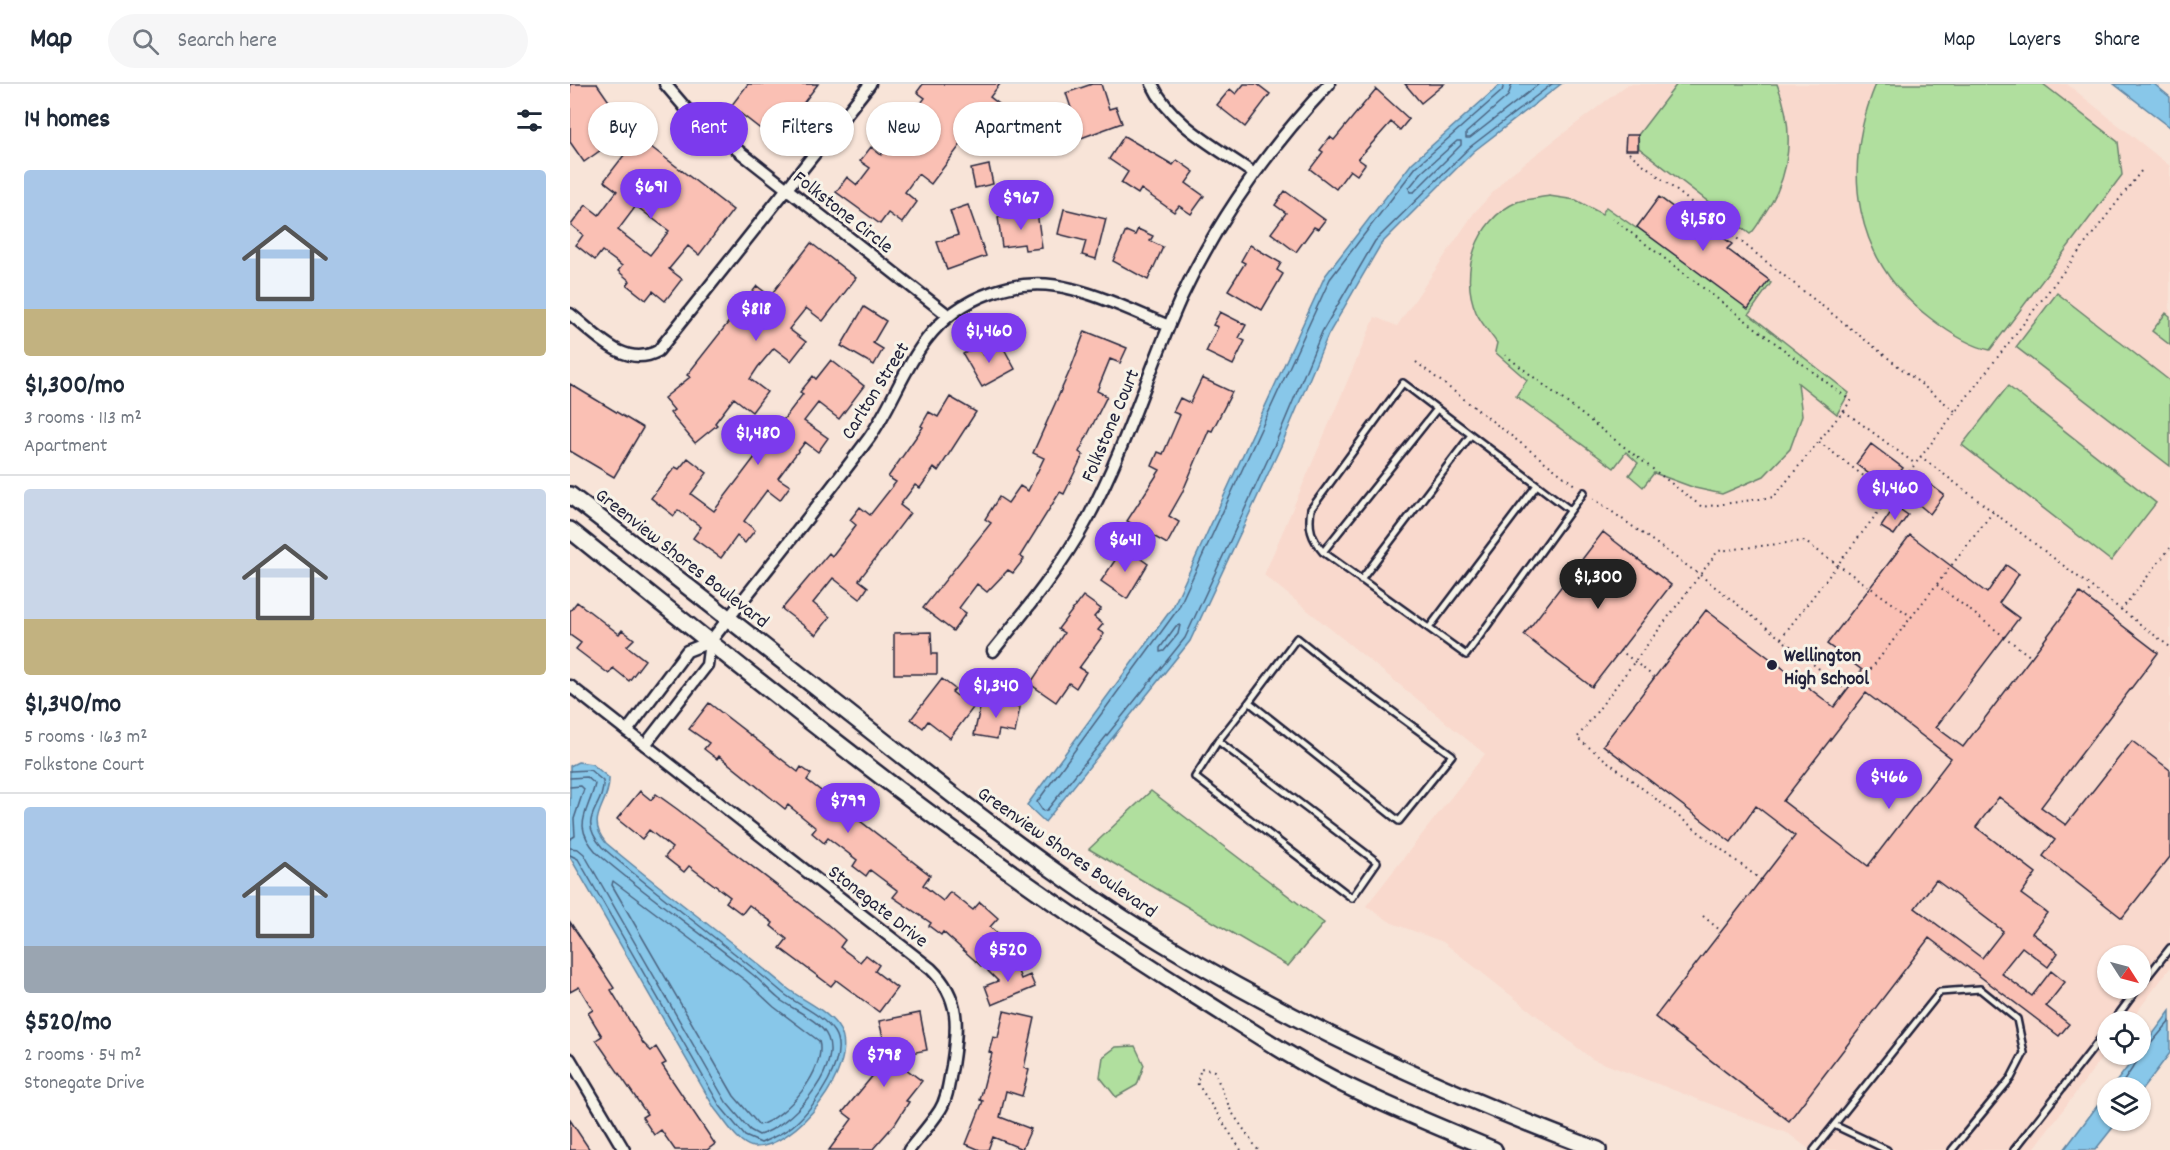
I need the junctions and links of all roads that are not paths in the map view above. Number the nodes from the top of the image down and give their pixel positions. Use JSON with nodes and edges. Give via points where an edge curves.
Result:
{"nodes":[{"id":1,"x":665,"y":84,"type":"edge"},
{"id":2,"x":870,"y":84,"type":"edge"},
{"id":3,"x":1152,"y":84,"type":"edge"},
{"id":4,"x":1329,"y":84,"type":"edge"},
{"id":5,"x":1253,"y":173,"type":"junction"},
{"id":6,"x":787,"y":189,"type":"junction"},
{"id":7,"x":570,"y":314,"type":"edge"},
{"id":8,"x":949,"y":316,"type":"junction"},
{"id":9,"x":1169,"y":326,"type":"junction"},
{"id":10,"x":1437,"y":410,"type":"junction"},
{"id":11,"x":1471,"y":435,"type":"junction"},
{"id":12,"x":1537,"y":485,"type":"junction"},
{"id":13,"x":1584,"y":492,"type":"road end"},
{"id":14,"x":570,"y":495,"type":"edge"},
{"id":15,"x":1570,"y":510,"type":"junction"},
{"id":16,"x":570,"y":530,"type":"edge"},
{"id":17,"x":1323,"y":552,"type":"junction"},
{"id":18,"x":1361,"y":580,"type":"junction"},
{"id":19,"x":729,"y":618,"type":"junction"},
{"id":20,"x":1429,"y":628,"type":"junction"},
{"id":21,"x":710,"y":642,"type":"junction"},
{"id":22,"x":993,"y":651,"type":"dead end"},
{"id":23,"x":570,"y":686,"type":"edge"},
{"id":24,"x":1250,"y":702,"type":"junction"},
{"id":25,"x":627,"y":731,"type":"junction"},
{"id":26,"x":1218,"y":741,"type":"junction"},
{"id":27,"x":645,"y":745,"type":"junction"},
{"id":28,"x":2170,"y":948,"type":"edge"},
{"id":29,"x":2151,"y":972,"type":"edge"},
{"id":30,"x":2097,"y":1043,"type":"edge"},
{"id":31,"x":570,"y":1059,"type":"edge"},
{"id":32,"x":1834,"y":1125,"type":"junction"},
{"id":33,"x":624,"y":1150,"type":"edge"},
{"id":34,"x":909,"y":1150,"type":"edge"},
{"id":35,"x":1494,"y":1150,"type":"edge"},
{"id":36,"x":1598,"y":1150,"type":"edge"},
{"id":37,"x":1814,"y":1150,"type":"edge"},
{"id":38,"x":1887,"y":1150,"type":"edge"},
{"id":39,"x":1952,"y":1150,"type":"edge"},
{"id":40,"x":2014,"y":1150,"type":"edge"}],
"edges":[{"from":1,"to":6,"type":"street","name":"Folkstone Circle","via":[[689,112]]},
{"from":2,"to":6,"type":"street"},
{"from":3,"to":5,"type":"street","via":[[1176,118]]},
{"from":4,"to":5,"type":"street"},
{"from":5,"to":9,"type":"street","via":[[1201,257]]},
{"from":6,"to":7,"type":"street","via":[[658,351],[648,356],[627,356]]},
{"from":6,"to":8,"type":"street","name":"Folkstone Circle"},
{"from":8,"to":9,"type":"street","name":"Carlton Street","via":[[966,304],[1006,288],[1049,285],[1091,295]]},
{"from":8,"to":19,"type":"street","name":"Carlton Street","via":[[914,357],[869,437]]},
{"from":9,"to":22,"type":"street","name":"Folkstone Court","via":[[1088,519],[1047,582]]},
{"from":10,"to":11,"type":"lane"},
{"from":10,"to":17,"type":"lane"},
{"from":10,"to":17,"type":"lane","via":[[1404,383],[1311,509],[1312,540]]},
{"from":11,"to":12,"type":"lane"},
{"from":11,"to":18,"type":"lane"},
{"from":12,"to":15,"type":"lane"},
{"from":12,"to":20,"type":"lane"},
{"from":13,"to":15,"type":"lane"},
{"from":14,"to":19,"type":"street","name":"Greenview Shores Boulevard"},
{"from":15,"to":20,"type":"lane","via":[[1466,655]]},
{"from":16,"to":21,"type":"street"},
{"from":17,"to":18,"type":"lane"},
{"from":18,"to":20,"type":"lane"},
{"from":19,"to":21,"type":"street","name":"Carlton Street"},
{"from":19,"to":36,"type":"street","name":"Greenview Shores Boulevard","via":[[1001,832],[1105,906],[1195,963],[1393,1067],[1510,1118]]},
{"from":21,"to":25,"type":"street","via":[[687,651]]},
{"from":21,"to":27,"type":"street","via":[[707,665]]},
{"from":21,"to":35,"type":"street","via":[[974,846],[1114,945],[1343,1084]]},
{"from":23,"to":25,"type":"street","name":"Stonegate Drive"},
{"from":24,"to":24,"type":"lane","via":[[1297,638],[1452,755],[1399,821]]},
{"from":24,"to":26,"type":"lane"},
{"from":25,"to":27,"type":"street","name":"Stonegate Drive"},
{"from":26,"to":26,"type":"lane","via":[[1195,777],[1352,898],[1377,862]]},
{"from":27,"to":34,"type":"street","name":"Stonegate Drive","via":[[931,969],[946,986],[956,1007],[958,1030],[948,1090],[940,1110]]},
{"from":28,"to":29,"type":"lane"},
{"from":30,"to":40,"type":"lane"},
{"from":31,"to":33,"type":"street"},
{"from":32,"to":37,"type":"lane"},
{"from":32,"to":38,"type":"lane"},
{"from":32,"to":39,"type":"lane","via":[[1940,992],[1980,989],[2017,1019],[2024,1053],[2011,1078]]}]}
